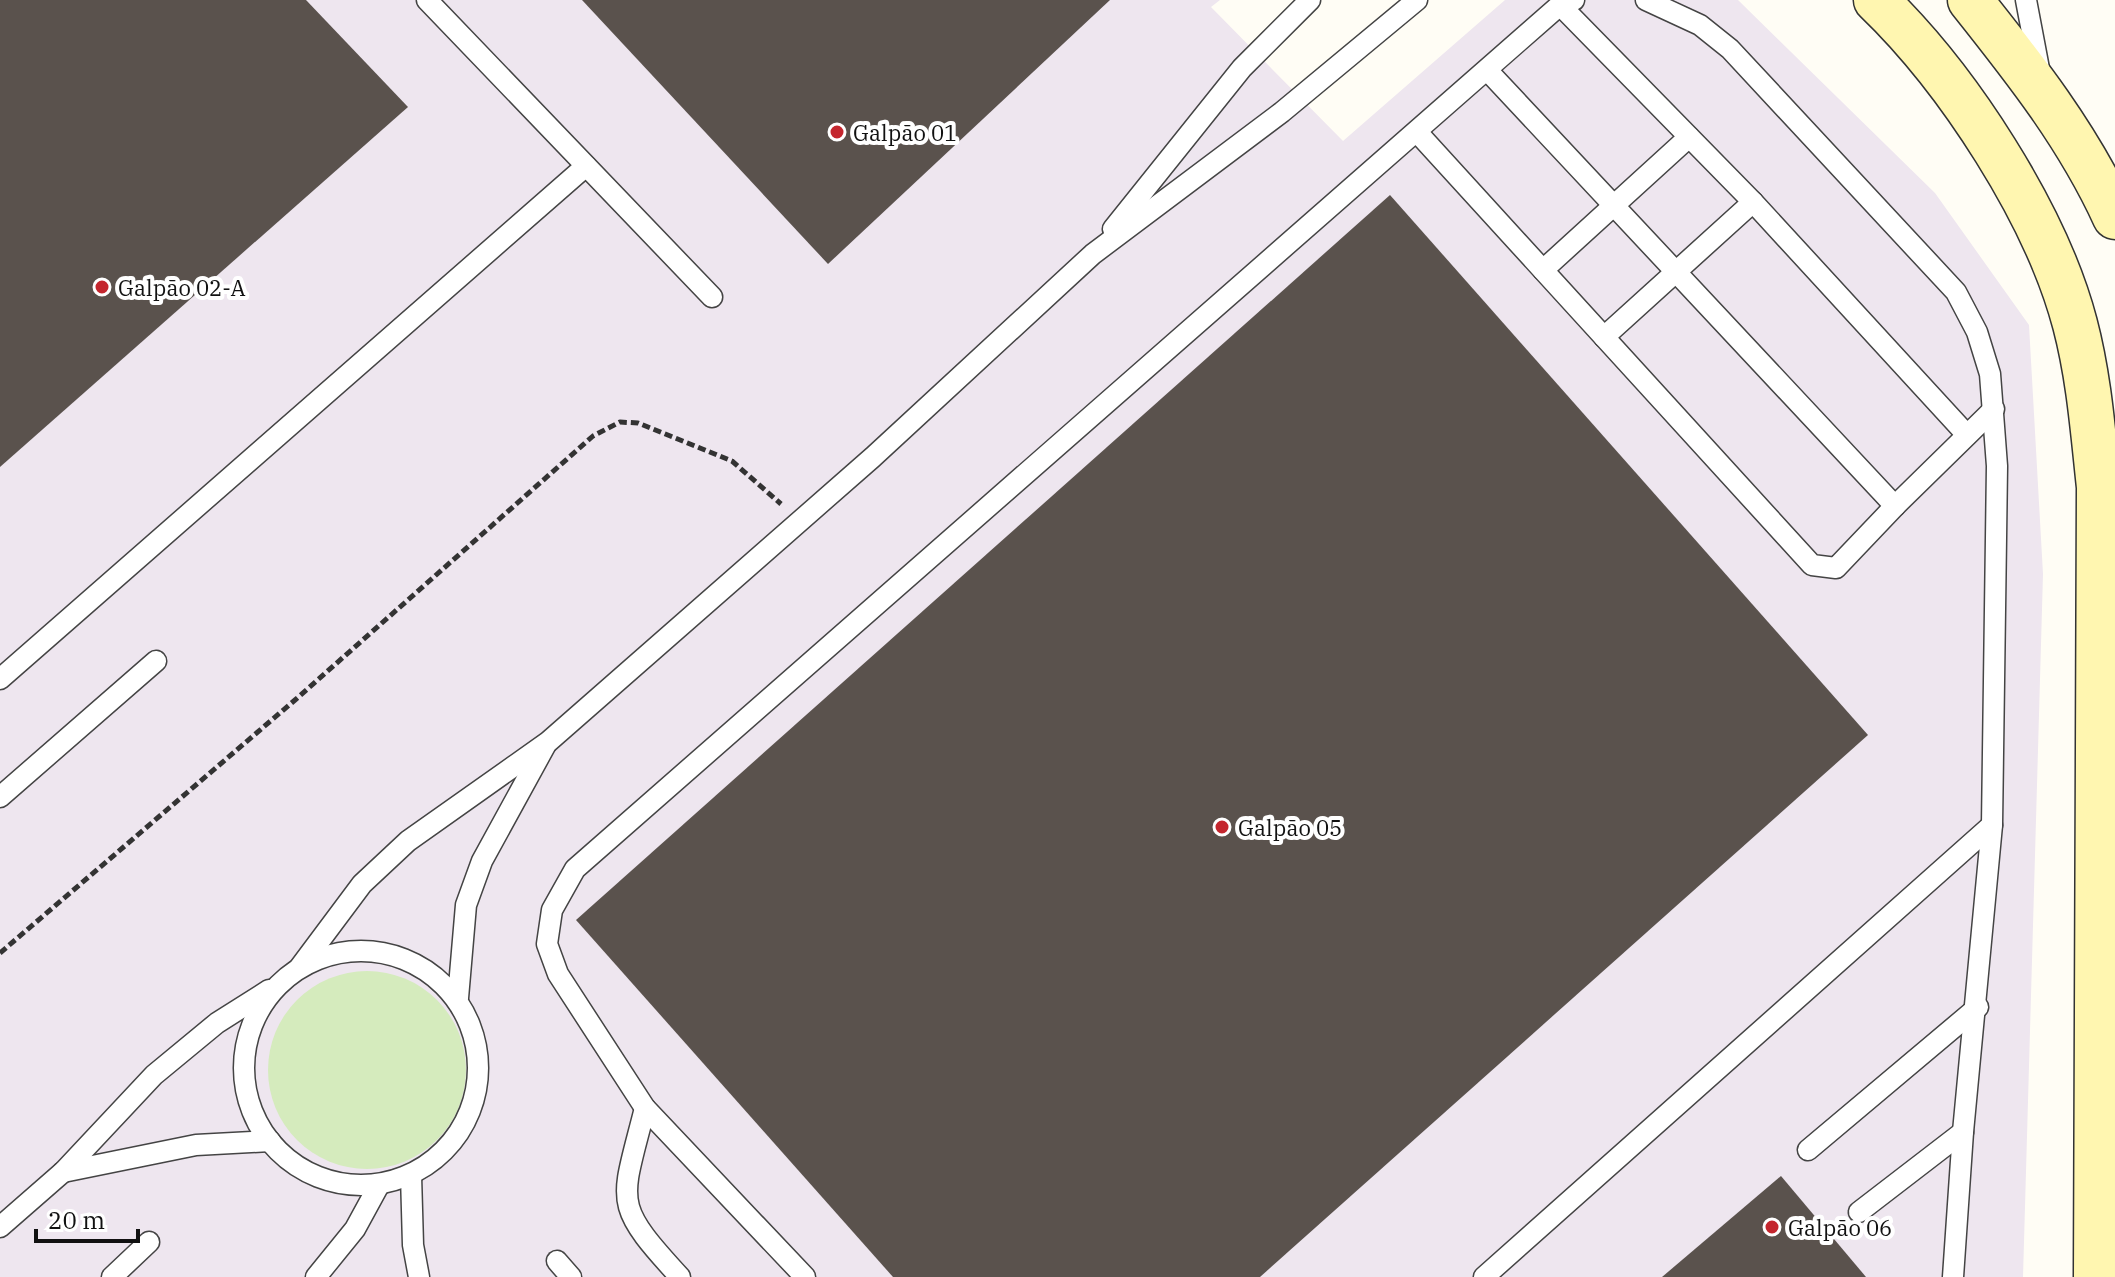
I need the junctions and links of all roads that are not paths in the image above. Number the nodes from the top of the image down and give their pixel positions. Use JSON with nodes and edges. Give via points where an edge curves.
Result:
{"nodes":[{"id":1,"x":427,"y":0,"type":"edge"},
{"id":2,"x":1310,"y":0,"type":"edge"},
{"id":3,"x":1417,"y":0,"type":"edge"},
{"id":4,"x":1646,"y":0,"type":"edge"},
{"id":5,"x":1876,"y":0,"type":"edge"},
{"id":6,"x":1970,"y":0,"type":"edge"},
{"id":7,"x":2026,"y":0,"type":"edge"},
{"id":8,"x":1567,"y":3,"type":"edge"},
{"id":9,"x":1487,"y":70,"type":"junction"},
{"id":10,"x":2043,"y":90,"type":"junction"},
{"id":11,"x":1417,"y":132,"type":"junction"},
{"id":12,"x":1689,"y":137,"type":"junction"},
{"id":13,"x":586,"y":166,"type":"junction"},
{"id":14,"x":1753,"y":202,"type":"junction"},
{"id":15,"x":1616,"y":207,"type":"junction"},
{"id":16,"x":2115,"y":217,"type":"edge"},
{"id":17,"x":1093,"y":254,"type":"junction"},
{"id":18,"x":1543,"y":270,"type":"junction"},
{"id":19,"x":1675,"y":270,"type":"junction"},
{"id":20,"x":712,"y":297,"type":"dead end"},
{"id":21,"x":1604,"y":337,"type":"junction"},
{"id":22,"x":1994,"y":409,"type":"junction"},
{"id":23,"x":1967,"y":435,"type":"junction"},
{"id":24,"x":1895,"y":506,"type":"junction"},
{"id":25,"x":156,"y":661,"type":"dead end"},
{"id":26,"x":0,"y":679,"type":"edge"},
{"id":27,"x":548,"y":742,"type":"junction"},
{"id":28,"x":2,"y":790,"type":"edge"},
{"id":29,"x":1992,"y":825,"type":"junction"},
{"id":30,"x":300,"y":967,"type":"junction"},
{"id":31,"x":280,"y":983,"type":"junction"},
{"id":32,"x":458,"y":998,"type":"junction"},
{"id":33,"x":1978,"y":1007,"type":"junction"},
{"id":34,"x":645,"y":1108,"type":"junction"},
{"id":35,"x":1963,"y":1132,"type":"junction"},
{"id":36,"x":270,"y":1141,"type":"junction"},
{"id":37,"x":1808,"y":1150,"type":"dead end"},
{"id":38,"x":63,"y":1172,"type":"junction"},
{"id":39,"x":411,"y":1175,"type":"junction"},
{"id":40,"x":379,"y":1185,"type":"junction"},
{"id":41,"x":1859,"y":1212,"type":"dead end"},
{"id":42,"x":0,"y":1227,"type":"edge"},
{"id":43,"x":149,"y":1242,"type":"dead end"},
{"id":44,"x":112,"y":1277,"type":"edge"},
{"id":45,"x":316,"y":1277,"type":"edge"},
{"id":46,"x":419,"y":1277,"type":"edge"},
{"id":47,"x":680,"y":1277,"type":"edge"},
{"id":48,"x":805,"y":1277,"type":"edge"},
{"id":49,"x":1484,"y":1277,"type":"edge"},
{"id":50,"x":1953,"y":1277,"type":"edge"},
{"id":51,"x":2096,"y":1277,"type":"edge"}],
"edges":[{"from":1,"to":13,"type":"lane"},
{"from":2,"to":17,"type":"lane","via":[[1242,68]]},
{"from":3,"to":17,"type":"lane","via":[[1282,112]]},
{"from":4,"to":22,"type":"lane","via":[[1700,25],[1730,49],[1925,255],[1956,292],[1977,332]]},
{"from":5,"to":51,"type":"street","via":[[1925,54],[1988,139],[2045,242],[2075,323],[2091,408],[2099,487]]},
{"from":6,"to":10,"type":"street"},
{"from":7,"to":10,"type":"lane"},
{"from":8,"to":9,"type":"lane"},
{"from":8,"to":12,"type":"lane"},
{"from":9,"to":11,"type":"lane"},
{"from":9,"to":15,"type":"lane"},
{"from":10,"to":16,"type":"street"},
{"from":11,"to":18,"type":"lane"},
{"from":11,"to":34,"type":"lane","via":[[575,869],[552,910],[547,944],[578,1009]]},
{"from":12,"to":14,"type":"lane"},
{"from":12,"to":15,"type":"lane"},
{"from":13,"to":20,"type":"lane"},
{"from":13,"to":26,"type":"lane"},
{"from":14,"to":19,"type":"lane"},
{"from":14,"to":23,"type":"lane"},
{"from":15,"to":18,"type":"lane"},
{"from":15,"to":19,"type":"lane"},
{"from":17,"to":27,"type":"lane"},
{"from":18,"to":21,"type":"lane"},
{"from":19,"to":21,"type":"lane"},
{"from":19,"to":24,"type":"lane"},
{"from":21,"to":24,"type":"lane","via":[[1812,565],[1836,568]]},
{"from":22,"to":23,"type":"lane"},
{"from":22,"to":29,"type":"lane"},
{"from":23,"to":24,"type":"lane"},
{"from":25,"to":28,"type":"lane"},
{"from":27,"to":30,"type":"lane","via":[[408,841],[362,884]]},
{"from":27,"to":32,"type":"lane","via":[[482,861],[466,905]]},
{"from":29,"to":33,"type":"lane"},
{"from":29,"to":49,"type":"lane"},
{"from":30,"to":31,"type":"lane"},
{"from":30,"to":32,"type":"lane","via":[[331,954],[365,949],[429,970]]},
{"from":31,"to":36,"type":"lane","via":[[263,1003],[248,1037],[244,1074],[251,1111]]},
{"from":31,"to":38,"type":"lane","via":[[217,1023],[154,1075]]},
{"from":32,"to":39,"type":"lane","via":[[475,1035],[480,1075],[470,1114],[449,1148]]},
{"from":33,"to":35,"type":"lane"},
{"from":33,"to":37,"type":"lane"},
{"from":34,"to":47,"type":"lane","via":[[625,1188],[628,1213]]},
{"from":34,"to":48,"type":"lane"},
{"from":35,"to":41,"type":"lane"},
{"from":35,"to":50,"type":"lane"},
{"from":36,"to":38,"type":"lane","via":[[196,1145]]},
{"from":36,"to":40,"type":"lane","via":[[292,1164],[319,1179],[348,1186]]},
{"from":38,"to":42,"type":"lane"},
{"from":39,"to":40,"type":"lane"},
{"from":39,"to":46,"type":"lane"},
{"from":40,"to":45,"type":"lane","via":[[355,1229]]},
{"from":43,"to":44,"type":"lane"}]}
